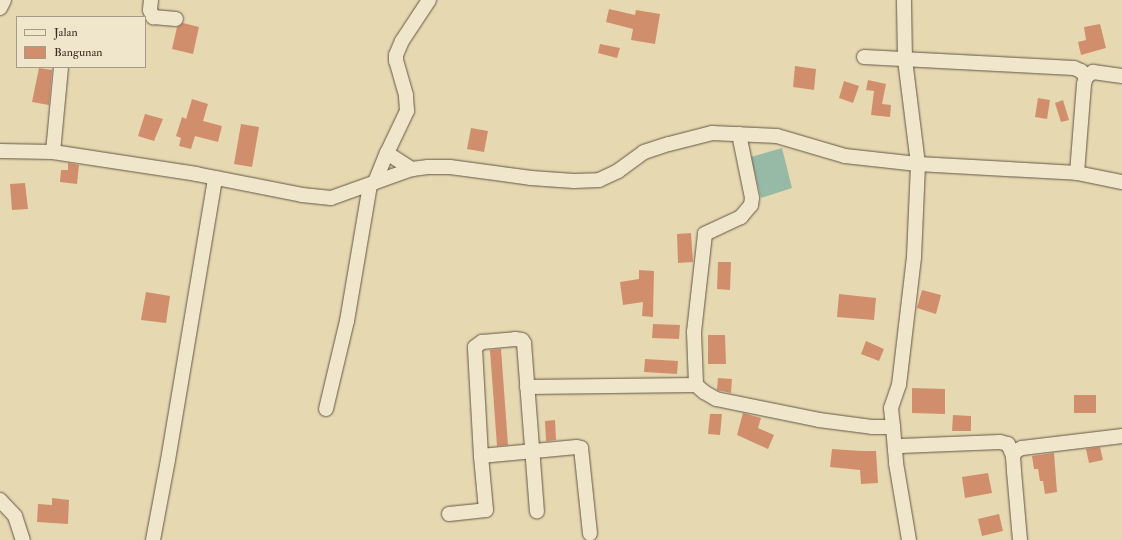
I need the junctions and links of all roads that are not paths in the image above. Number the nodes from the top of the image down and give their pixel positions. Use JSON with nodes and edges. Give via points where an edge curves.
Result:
{"nodes":[{"id":1,"x":4,"y":0,"type":"edge"},
{"id":2,"x":151,"y":0,"type":"edge"},
{"id":3,"x":429,"y":0,"type":"edge"},
{"id":4,"x":904,"y":0,"type":"edge"},
{"id":5,"x":0,"y":8,"type":"edge"},
{"id":6,"x":176,"y":19,"type":"dead end"},
{"id":7,"x":864,"y":58,"type":"dead end"},
{"id":8,"x":905,"y":60,"type":"junction"},
{"id":9,"x":60,"y":68,"type":"edge"},
{"id":10,"x":1122,"y":76,"type":"edge"},
{"id":11,"x":1086,"y":77,"type":"junction"},
{"id":12,"x":739,"y":134,"type":"junction"},
{"id":13,"x":0,"y":151,"type":"edge"},
{"id":14,"x":53,"y":152,"type":"junction"},
{"id":15,"x":387,"y":153,"type":"junction"},
{"id":16,"x":918,"y":164,"type":"junction"},
{"id":17,"x":412,"y":169,"type":"junction"},
{"id":18,"x":1077,"y":173,"type":"junction"},
{"id":19,"x":215,"y":178,"type":"junction"},
{"id":20,"x":1122,"y":182,"type":"edge"},
{"id":21,"x":373,"y":184,"type":"junction"},
{"id":22,"x":696,"y":385,"type":"junction"},
{"id":23,"x":527,"y":387,"type":"junction"},
{"id":24,"x":326,"y":410,"type":"dead end"},
{"id":25,"x":893,"y":427,"type":"junction"},
{"id":26,"x":1122,"y":436,"type":"edge"},
{"id":27,"x":895,"y":450,"type":"junction"},
{"id":28,"x":532,"y":451,"type":"junction"},
{"id":29,"x":481,"y":456,"type":"junction"},
{"id":30,"x":1013,"y":456,"type":"junction"},
{"id":31,"x":0,"y":500,"type":"edge"},
{"id":32,"x":537,"y":511,"type":"dead end"},
{"id":33,"x":449,"y":514,"type":"dead end"},
{"id":34,"x":590,"y":534,"type":"dead end"},
{"id":35,"x":23,"y":540,"type":"edge"},
{"id":36,"x":153,"y":540,"type":"edge"},
{"id":37,"x":909,"y":540,"type":"edge"},
{"id":38,"x":1020,"y":540,"type":"edge"}],
"edges":[{"from":1,"to":5,"type":"street"},
{"from":2,"to":6,"type":"street","via":[[150,10],[153,17]]},
{"from":3,"to":15,"type":"street","via":[[402,41],[396,55],[408,103]]},
{"from":4,"to":8,"type":"street"},
{"from":7,"to":8,"type":"street"},
{"from":8,"to":11,"type":"street","via":[[1074,68]]},
{"from":8,"to":16,"type":"street"},
{"from":9,"to":14,"type":"street"},
{"from":10,"to":11,"type":"street","via":[[1093,72]]},
{"from":11,"to":18,"type":"street"},
{"from":12,"to":16,"type":"street","via":[[777,136],[845,156]]},
{"from":12,"to":17,"type":"street","via":[[712,133],[644,152],[618,171],[599,180],[531,178],[444,167]]},
{"from":12,"to":22,"type":"street","via":[[752,198],[751,205],[741,217],[705,234],[694,332]]},
{"from":13,"to":14,"type":"street"},
{"from":14,"to":19,"type":"street"},
{"from":15,"to":17,"type":"street"},
{"from":15,"to":21,"type":"street"},
{"from":16,"to":18,"type":"street"},
{"from":16,"to":25,"type":"street","via":[[914,257],[899,385],[891,408]]},
{"from":17,"to":21,"type":"street"},
{"from":18,"to":20,"type":"street"},
{"from":19,"to":21,"type":"street","via":[[323,198],[338,197]]},
{"from":19,"to":36,"type":"street"},
{"from":21,"to":24,"type":"street","via":[[347,321]]},
{"from":22,"to":23,"type":"street"},
{"from":22,"to":25,"type":"street","via":[[716,399],[819,420]]},
{"from":23,"to":28,"type":"street"},
{"from":23,"to":29,"type":"street","via":[[522,340],[477,344],[475,350]]},
{"from":25,"to":27,"type":"street"},
{"from":26,"to":30,"type":"street","via":[[1022,448]]},
{"from":27,"to":30,"type":"street","via":[[900,446],[1000,442],[1008,444]]},
{"from":27,"to":37,"type":"street"},
{"from":28,"to":29,"type":"street"},
{"from":28,"to":32,"type":"street"},
{"from":28,"to":34,"type":"street","via":[[581,448]]},
{"from":29,"to":33,"type":"street","via":[[486,510]]},
{"from":30,"to":38,"type":"street"},
{"from":31,"to":35,"type":"street","via":[[15,516]]}]}
